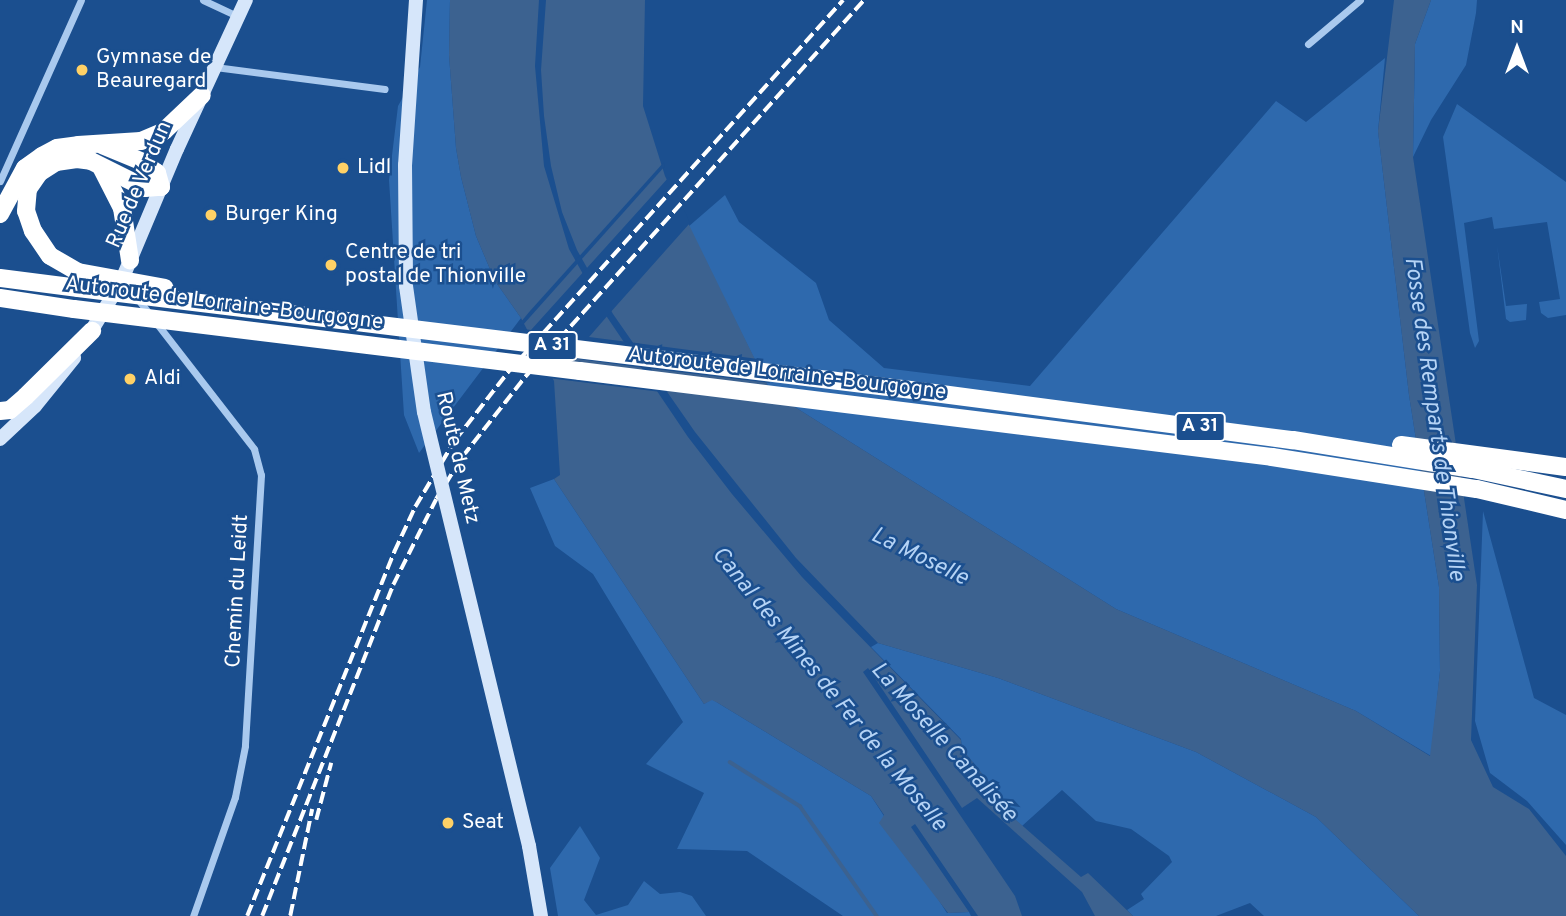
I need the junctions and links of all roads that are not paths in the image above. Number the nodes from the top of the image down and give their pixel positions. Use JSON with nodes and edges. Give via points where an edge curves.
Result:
{"nodes":[{"id":1,"x":81,"y":0,"type":"edge"},
{"id":2,"x":203,"y":0,"type":"edge"},
{"id":3,"x":246,"y":0,"type":"edge"},
{"id":4,"x":416,"y":0,"type":"edge"},
{"id":5,"x":1360,"y":0,"type":"edge"},
{"id":6,"x":239,"y":16,"type":"junction"},
{"id":7,"x":1308,"y":44,"type":"dead end"},
{"id":8,"x":214,"y":67,"type":"junction"},
{"id":9,"x":385,"y":89,"type":"dead end"},
{"id":10,"x":202,"y":95,"type":"junction"},
{"id":11,"x":102,"y":145,"type":"junction"},
{"id":12,"x":100,"y":166,"type":"junction"},
{"id":13,"x":0,"y":181,"type":"edge"},
{"id":14,"x":161,"y":187,"type":"junction"},
{"id":15,"x":0,"y":214,"type":"edge"},
{"id":16,"x":131,"y":260,"type":"junction"},
{"id":17,"x":0,"y":278,"type":"edge"},
{"id":18,"x":78,"y":280,"type":"junction"},
{"id":19,"x":118,"y":288,"type":"junction"},
{"id":20,"x":0,"y":298,"type":"edge"},
{"id":21,"x":139,"y":300,"type":"junction"},
{"id":22,"x":0,"y":309,"type":"edge"},
{"id":23,"x":74,"y":309,"type":"junction"},
{"id":24,"x":92,"y":331,"type":"junction"},
{"id":25,"x":0,"y":411,"type":"edge"},
{"id":26,"x":0,"y":439,"type":"edge"},
{"id":27,"x":1473,"y":462,"type":"junction"},
{"id":28,"x":1566,"y":467,"type":"edge"},
{"id":29,"x":1566,"y":489,"type":"edge"},
{"id":30,"x":1566,"y":510,"type":"edge"},
{"id":31,"x":193,"y":916,"type":"edge"},
{"id":32,"x":541,"y":916,"type":"edge"}],
"edges":[{"from":1,"to":13,"type":"street"},
{"from":2,"to":6,"type":"street"},
{"from":3,"to":6,"type":"main road","name":"Rue de Verdun"},
{"from":4,"to":32,"type":"main road","name":"Route de Metz","bridge":true,"via":[[405,165],[406,286],[424,412],[529,846]]},
{"from":5,"to":7,"type":"street"},
{"from":6,"to":8,"type":"main road","name":"Rue de Verdun"},
{"from":8,"to":9,"type":"street"},
{"from":8,"to":10,"type":"main road","name":"Rue de Verdun"},
{"from":10,"to":11,"type":"highway","via":[[164,131],[134,143]]},
{"from":10,"to":14,"type":"main road","name":"Rue de Verdun"},
{"from":11,"to":14,"type":"highway","via":[[143,162],[157,173]]},
{"from":11,"to":15,"type":"highway","via":[[57,148],[42,156],[25,168]]},
{"from":12,"to":14,"type":"highway","via":[[145,188]]},
{"from":12,"to":16,"type":"highway","via":[[122,208]]},
{"from":12,"to":18,"type":"highway","via":[[77,159],[57,162],[39,173],[28,189],[26,211],[33,231],[50,256]]},
{"from":14,"to":16,"type":"main road","name":"Rue de Verdun"},
{"from":16,"to":19,"type":"main road","name":"Rue de Verdun"},
{"from":17,"to":18,"type":"highway","name":"Autoroute de Lorraine-Bourgogne"},
{"from":18,"to":27,"type":"highway","name":"Autoroute de Lorraine-Bourgogne","number":"A 31","bridge":true,"via":[[170,289],[184,301],[1293,440],[1326,437]]},
{"from":19,"to":21,"type":"street","name":"Chemin du Leidt"},
{"from":19,"to":21,"type":"street"},
{"from":19,"to":24,"type":"main road","name":"Rue de Verdun"},
{"from":20,"to":23,"type":"highway","name":"Autoroute de Lorraine-Bourgogne","number":"A 31"},
{"from":21,"to":31,"type":"street","name":"Chemin du Leidt","via":[[254,449],[261,475],[245,746],[235,797]]},
{"from":22,"to":23,"type":"highway"},
{"from":23,"to":30,"type":"highway","name":"Autoroute de Lorraine-Bourgogne","number":"A 31","bridge":true,"via":[[1272,457],[1477,489]]},
{"from":24,"to":25,"type":"highway","via":[[26,397]]},
{"from":24,"to":26,"type":"main road","name":"Rue de Verdun","via":[[36,406]]},
{"from":27,"to":28,"type":"highway"},
{"from":27,"to":29,"type":"highway"}]}
